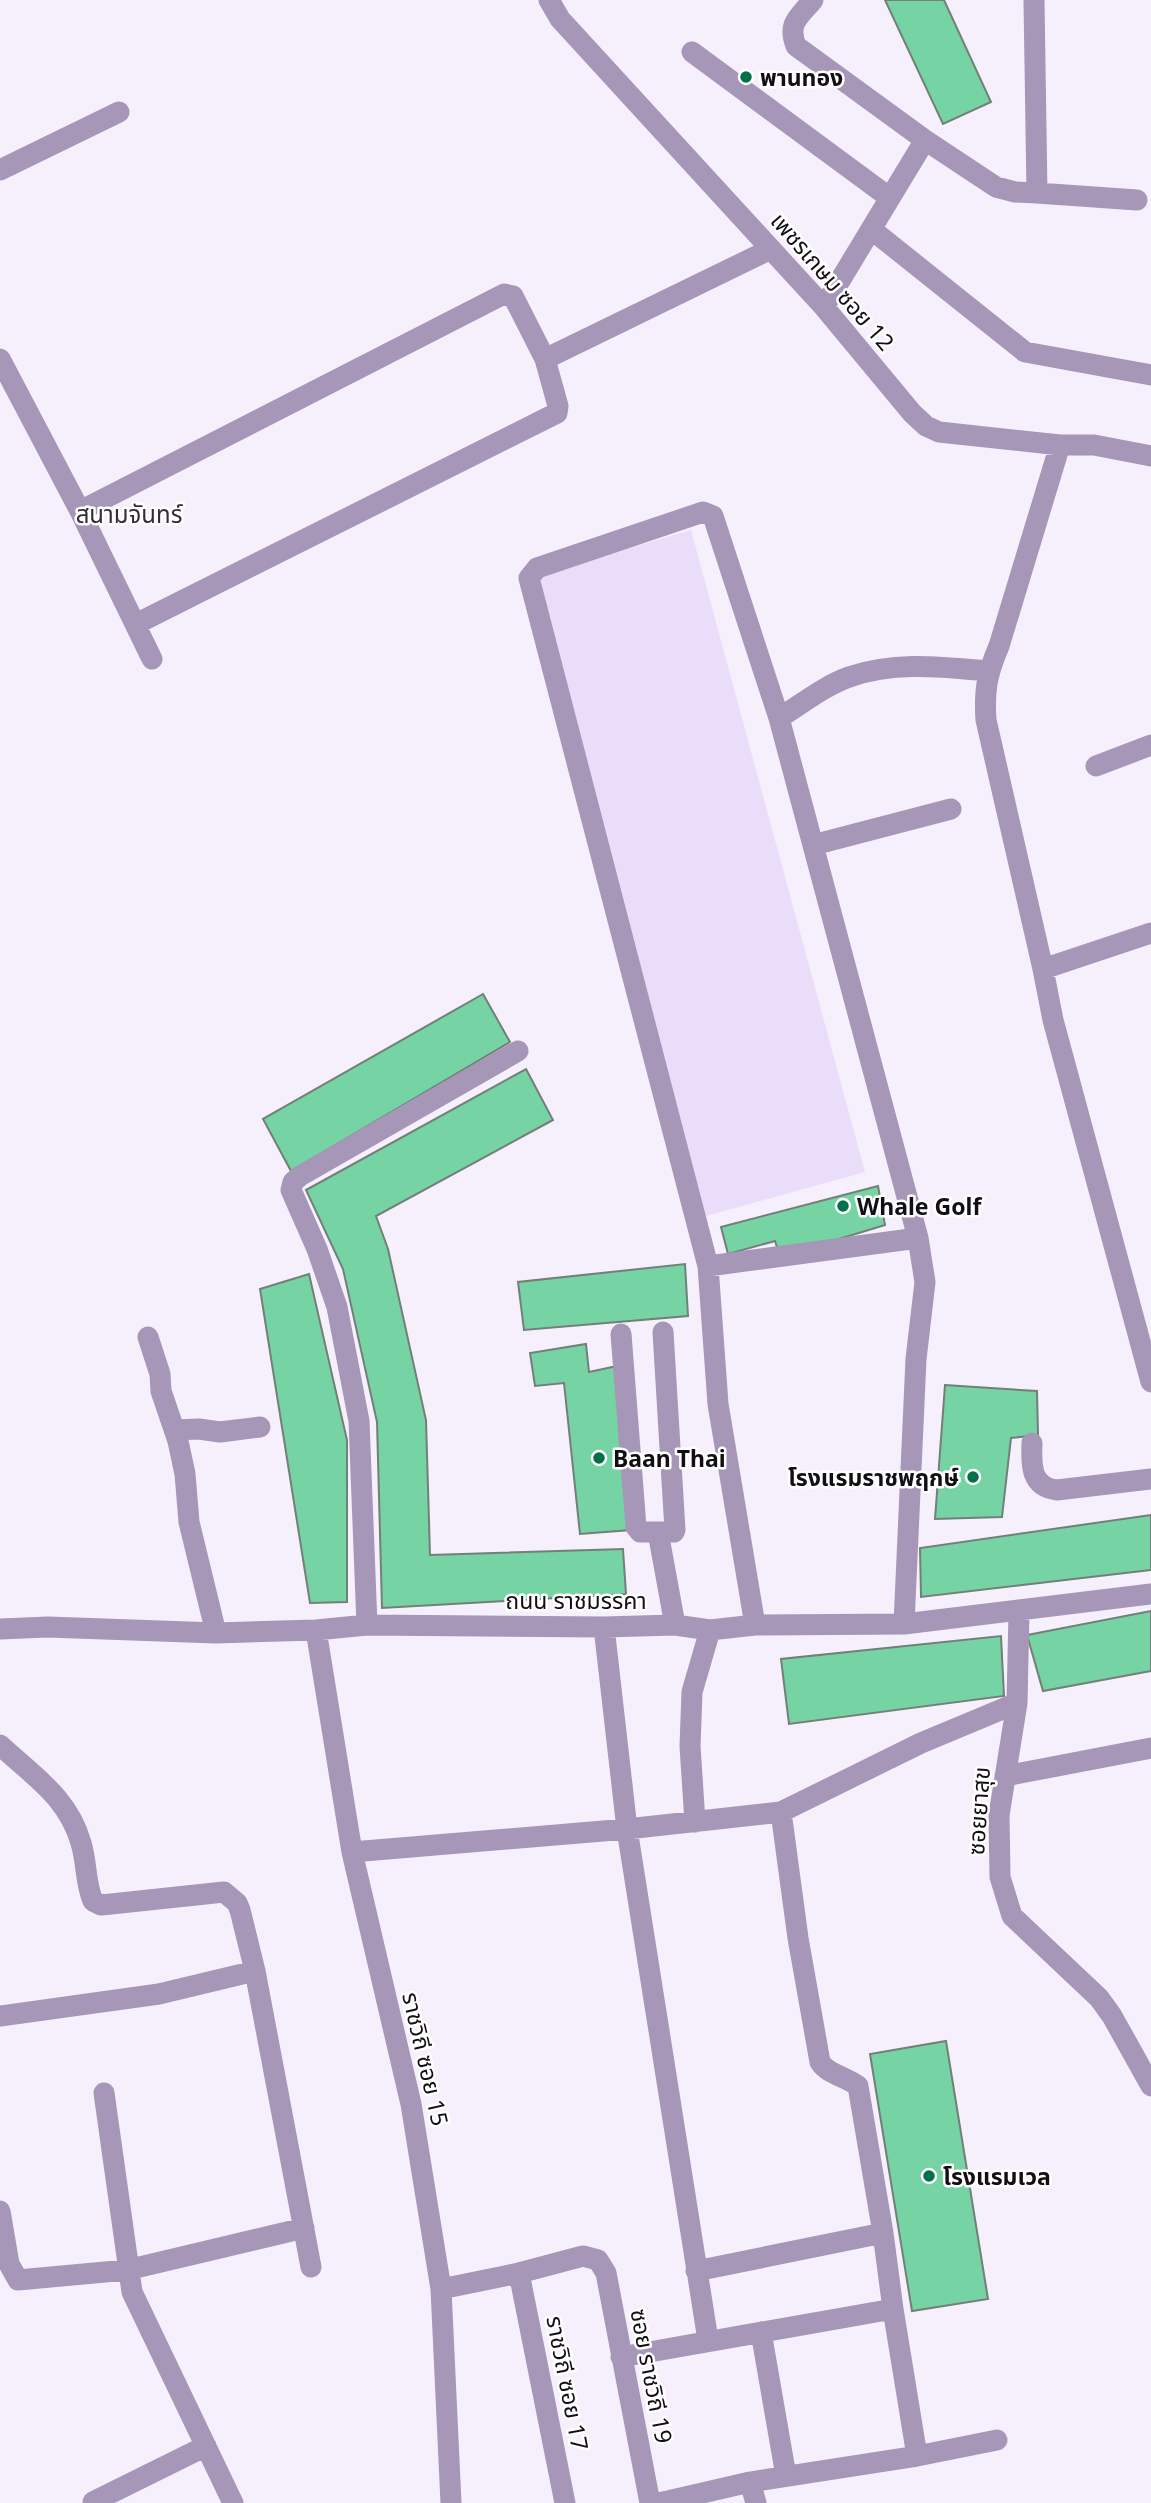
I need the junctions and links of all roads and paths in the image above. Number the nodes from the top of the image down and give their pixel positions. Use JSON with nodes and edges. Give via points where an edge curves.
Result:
{"nodes":[{"id":1,"x":549,"y":0,"type":"edge"},
{"id":2,"x":813,"y":0,"type":"edge"},
{"id":3,"x":1034,"y":0,"type":"edge"},
{"id":4,"x":692,"y":51,"type":"dead end"},
{"id":5,"x":119,"y":112,"type":"dead end"},
{"id":6,"x":925,"y":140,"type":"junction"},
{"id":7,"x":0,"y":170,"type":"edge"},
{"id":8,"x":1037,"y":193,"type":"junction"},
{"id":9,"x":890,"y":198,"type":"junction"},
{"id":10,"x":1137,"y":200,"type":"dead end"},
{"id":11,"x":871,"y":229,"type":"junction"},
{"id":12,"x":771,"y":249,"type":"junction"},
{"id":13,"x":824,"y":307,"type":"junction"},
{"id":14,"x":0,"y":359,"type":"edge"},
{"id":15,"x":545,"y":359,"type":"junction"},
{"id":16,"x":1151,"y":374,"type":"edge"},
{"id":17,"x":1060,"y":445,"type":"junction"},
{"id":18,"x":1151,"y":456,"type":"edge"},
{"id":19,"x":80,"y":511,"type":"junction"},
{"id":20,"x":136,"y":624,"type":"junction"},
{"id":21,"x":152,"y":659,"type":"dead end"},
{"id":22,"x":988,"y":671,"type":"junction"},
{"id":23,"x":779,"y":718,"type":"junction"},
{"id":24,"x":1151,"y":745,"type":"edge"},
{"id":25,"x":1096,"y":766,"type":"dead end"},
{"id":26,"x":951,"y":809,"type":"dead end"},
{"id":27,"x":813,"y":845,"type":"junction"},
{"id":28,"x":1151,"y":933,"type":"edge"},
{"id":29,"x":1043,"y":970,"type":"junction"},
{"id":30,"x":518,"y":1051,"type":"dead end"},
{"id":31,"x":918,"y":1238,"type":"junction"},
{"id":32,"x":708,"y":1266,"type":"junction"},
{"id":33,"x":1141,"y":1306,"type":"edge"},
{"id":34,"x":663,"y":1332,"type":"dead end"},
{"id":35,"x":621,"y":1334,"type":"dead end"},
{"id":36,"x":148,"y":1337,"type":"dead end"},
{"id":37,"x":1150,"y":1369,"type":"edge"},
{"id":38,"x":260,"y":1427,"type":"dead end"},
{"id":39,"x":174,"y":1430,"type":"junction"},
{"id":40,"x":1032,"y":1443,"type":"dead end"},
{"id":41,"x":1151,"y":1479,"type":"edge"},
{"id":42,"x":658,"y":1532,"type":"junction"},
{"id":43,"x":1151,"y":1594,"type":"edge"},
{"id":44,"x":1018,"y":1612,"type":"junction"},
{"id":45,"x":904,"y":1624,"type":"junction"},
{"id":46,"x":367,"y":1625,"type":"junction"},
{"id":47,"x":675,"y":1625,"type":"junction"},
{"id":48,"x":755,"y":1625,"type":"junction"},
{"id":49,"x":604,"y":1627,"type":"junction"},
{"id":50,"x":0,"y":1629,"type":"edge"},
{"id":51,"x":316,"y":1630,"type":"junction"},
{"id":52,"x":710,"y":1630,"type":"junction"},
{"id":53,"x":216,"y":1633,"type":"junction"},
{"id":54,"x":1017,"y":1703,"type":"junction"},
{"id":55,"x":0,"y":1745,"type":"edge"},
{"id":56,"x":1151,"y":1748,"type":"edge"},
{"id":57,"x":1005,"y":1776,"type":"junction"},
{"id":58,"x":780,"y":1812,"type":"junction"},
{"id":59,"x":695,"y":1822,"type":"junction"},
{"id":60,"x":626,"y":1829,"type":"junction"},
{"id":61,"x":352,"y":1852,"type":"junction"},
{"id":62,"x":255,"y":1971,"type":"junction"},
{"id":63,"x":0,"y":2016,"type":"edge"},
{"id":64,"x":1151,"y":2087,"type":"edge"},
{"id":65,"x":104,"y":2093,"type":"dead end"},
{"id":66,"x":0,"y":2211,"type":"edge"},
{"id":67,"x":303,"y":2228,"type":"junction"},
{"id":68,"x":883,"y":2232,"type":"junction"},
{"id":69,"x":311,"y":2266,"type":"dead end"},
{"id":70,"x":128,"y":2270,"type":"junction"},
{"id":71,"x":696,"y":2270,"type":"junction"},
{"id":72,"x":520,"y":2273,"type":"junction"},
{"id":73,"x":441,"y":2289,"type":"junction"},
{"id":74,"x":892,"y":2309,"type":"junction"},
{"id":75,"x":761,"y":2332,"type":"junction"},
{"id":76,"x":708,"y":2340,"type":"junction"},
{"id":77,"x":621,"y":2357,"type":"junction"},
{"id":78,"x":997,"y":2441,"type":"dead end"},
{"id":79,"x":206,"y":2446,"type":"junction"},
{"id":80,"x":917,"y":2456,"type":"junction"},
{"id":81,"x":786,"y":2476,"type":"junction"},
{"id":82,"x":750,"y":2482,"type":"junction"},
{"id":83,"x":93,"y":2502,"type":"edge"},
{"id":84,"x":233,"y":2503,"type":"edge"},
{"id":85,"x":451,"y":2503,"type":"edge"},
{"id":86,"x":565,"y":2503,"type":"edge"},
{"id":87,"x":650,"y":2503,"type":"edge"},
{"id":88,"x":659,"y":2503,"type":"edge"},
{"id":89,"x":756,"y":2503,"type":"edge"}],
"edges":[{"from":1,"to":12,"type":"street","name":"เพชรเกษม ซอย 12","via":[[560,19]]},
{"from":2,"to":6,"type":"street","via":[[794,22],[791,33],[796,46]]},
{"from":3,"to":8,"type":"street"},
{"from":4,"to":9,"type":"street"},
{"from":5,"to":7,"type":"street"},
{"from":6,"to":8,"type":"street","via":[[996,187]]},
{"from":6,"to":9,"type":"street"},
{"from":8,"to":10,"type":"street"},
{"from":9,"to":11,"type":"street"},
{"from":11,"to":13,"type":"street"},
{"from":11,"to":16,"type":"street","via":[[1025,352]]},
{"from":12,"to":13,"type":"street","name":"เพชรเกษม ซอย 12"},
{"from":12,"to":15,"type":"street"},
{"from":13,"to":17,"type":"street","name":"เพชรเกษม ซอย 12","via":[[926,426],[939,432]]},
{"from":14,"to":19,"type":"street"},
{"from":15,"to":19,"type":"street","via":[[513,296],[504,295]]},
{"from":15,"to":20,"type":"street","via":[[557,413]]},
{"from":17,"to":18,"type":"street","name":"เพชรเกษม ซอย 12","via":[[1094,445]]},
{"from":17,"to":22,"type":"street"},
{"from":19,"to":20,"type":"street"},
{"from":20,"to":21,"type":"street"},
{"from":22,"to":23,"type":"street","via":[[929,666],[880,669],[848,678]]},
{"from":22,"to":29,"type":"street","via":[[986,720]]},
{"from":23,"to":27,"type":"street"},
{"from":23,"to":32,"type":"street","via":[[710,513],[531,573]]},
{"from":24,"to":25,"type":"street"},
{"from":26,"to":27,"type":"street"},
{"from":27,"to":31,"type":"street"},
{"from":28,"to":29,"type":"street"},
{"from":29,"to":33,"type":"street","via":[[1053,1020]]},
{"from":30,"to":46,"type":"street","via":[[293,1182],[291,1190],[337,1307],[359,1421]]},
{"from":31,"to":32,"type":"street"},
{"from":31,"to":45,"type":"street","via":[[925,1282],[916,1359]]},
{"from":32,"to":48,"type":"street","via":[[718,1404]]},
{"from":33,"to":37,"type":"street"},
{"from":34,"to":42,"type":"street","via":[[676,1530]]},
{"from":35,"to":42,"type":"street","via":[[636,1527],[640,1532]]},
{"from":36,"to":39,"type":"street"},
{"from":38,"to":39,"type":"street","via":[[220,1432]]},
{"from":39,"to":53,"type":"street","via":[[185,1474],[189,1522]]},
{"from":40,"to":41,"type":"street","via":[[1035,1475],[1048,1489]]},
{"from":42,"to":47,"type":"street"},
{"from":43,"to":44,"type":"street","name":"ถนน ราชมรรคา"},
{"from":44,"to":45,"type":"street","name":"ถนน ราชมรรคา"},
{"from":44,"to":54,"type":"street","name":"ซอยยาสุข"},
{"from":45,"to":48,"type":"street","name":"ถนน ราชมรรคา"},
{"from":46,"to":49,"type":"street","name":"ถนน ราชมรรคา"},
{"from":46,"to":51,"type":"street","name":"ถนน ราชมรรคา"},
{"from":47,"to":49,"type":"street","name":"ถนน ราชมรรคา"},
{"from":47,"to":52,"type":"street","name":"ถนน ราชมรรคา"},
{"from":48,"to":52,"type":"street","name":"ถนน ราชมรรคา"},
{"from":49,"to":60,"type":"street"},
{"from":50,"to":53,"type":"street","name":"ถนน ราชมรรคา"},
{"from":51,"to":53,"type":"street","name":"ถนน ราชมรรคา"},
{"from":51,"to":61,"type":"street","name":"ราชวิถี ซอย 15"},
{"from":52,"to":59,"type":"street","via":[[692,1692]]},
{"from":54,"to":57,"type":"street","name":"ซอยยาสุข"},
{"from":54,"to":58,"type":"street","via":[[921,1743]]},
{"from":55,"to":62,"type":"street","via":[[68,1811],[82,1845],[93,1901],[101,1905],[224,1892],[240,1910]]},
{"from":56,"to":57,"type":"street"},
{"from":57,"to":64,"type":"street","name":"ซอยยาสุข","via":[[999,1815],[1000,1877],[1012,1916],[1099,1998]]},
{"from":58,"to":59,"type":"street"},
{"from":58,"to":68,"type":"street","via":[[821,2062],[858,2086]]},
{"from":59,"to":60,"type":"street"},
{"from":60,"to":61,"type":"street"},
{"from":60,"to":71,"type":"street"},
{"from":61,"to":73,"type":"street","name":"ราชวิถี ซอย 15","via":[[411,2104]]},
{"from":62,"to":63,"type":"street","via":[[159,1994]]},
{"from":62,"to":67,"type":"street"},
{"from":65,"to":70,"type":"street"},
{"from":66,"to":70,"type":"street","via":[[9,2264],[18,2280]]},
{"from":67,"to":69,"type":"street"},
{"from":67,"to":70,"type":"street"},
{"from":68,"to":71,"type":"street"},
{"from":68,"to":74,"type":"street"},
{"from":70,"to":79,"type":"street","via":[[142,2318]]},
{"from":71,"to":76,"type":"street"},
{"from":72,"to":73,"type":"street"},
{"from":72,"to":77,"type":"street","name":"ซอย ราชวิถี 19","via":[[583,2256],[597,2260],[606,2273]]},
{"from":72,"to":86,"type":"street","name":"ราชวิถี ซอย 17"},
{"from":73,"to":85,"type":"street","name":"ราชวิถี ซอย 15"},
{"from":74,"to":75,"type":"street"},
{"from":74,"to":80,"type":"street"},
{"from":75,"to":76,"type":"street"},
{"from":75,"to":81,"type":"street"},
{"from":76,"to":77,"type":"street"},
{"from":77,"to":87,"type":"street","name":"ซอย ราชวิถี 19"},
{"from":78,"to":80,"type":"street"},
{"from":79,"to":83,"type":"street"},
{"from":79,"to":84,"type":"street"},
{"from":80,"to":81,"type":"street"},
{"from":81,"to":82,"type":"street"},
{"from":82,"to":88,"type":"street"},
{"from":82,"to":89,"type":"street"}]}
